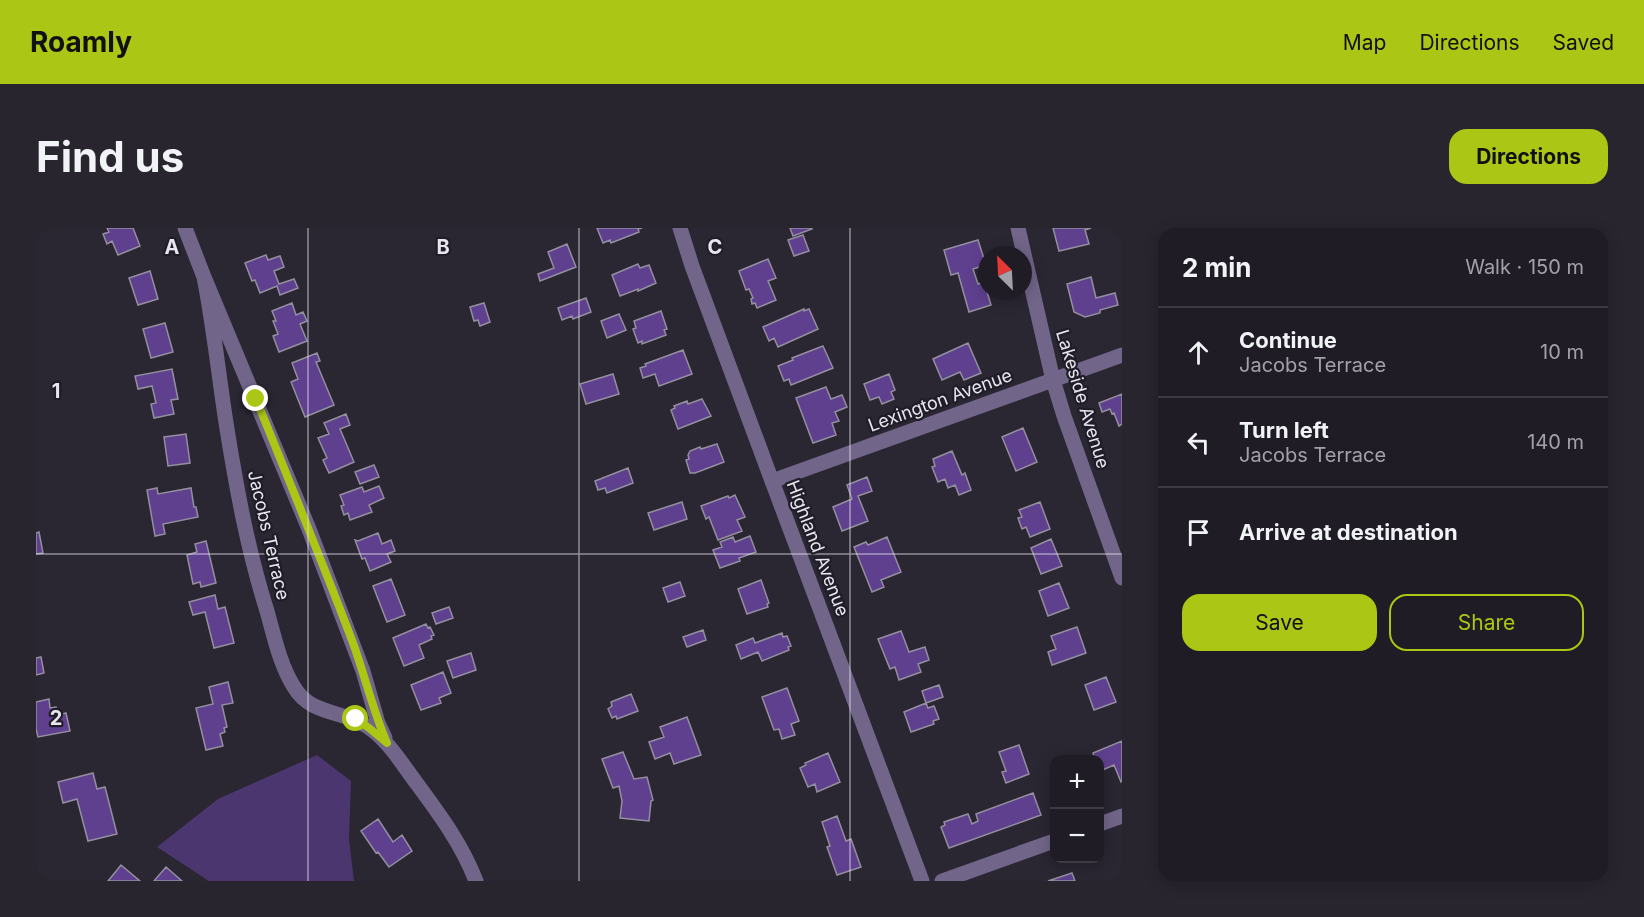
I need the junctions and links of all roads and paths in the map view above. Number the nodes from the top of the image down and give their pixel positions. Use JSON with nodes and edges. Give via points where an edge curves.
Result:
{"nodes":[{"id":1,"x":185,"y":228,"type":"edge"},
{"id":2,"x":680,"y":228,"type":"edge"},
{"id":3,"x":1018,"y":228,"type":"edge"},
{"id":4,"x":204,"y":277,"type":"junction"},
{"id":5,"x":1122,"y":355,"type":"edge"},
{"id":6,"x":1053,"y":380,"type":"junction"},
{"id":7,"x":772,"y":481,"type":"junction"},
{"id":8,"x":1122,"y":578,"type":"edge"},
{"id":9,"x":387,"y":743,"type":"junction"},
{"id":10,"x":1122,"y":816,"type":"edge"},
{"id":11,"x":1104,"y":823,"type":"edge"},
{"id":12,"x":1050,"y":842,"type":"edge"},
{"id":13,"x":476,"y":880,"type":"edge"},
{"id":14,"x":922,"y":881,"type":"edge"},
{"id":15,"x":942,"y":881,"type":"edge"}],
"edges":[{"from":1,"to":4,"type":"street","name":"Jacobs Terrace"},
{"from":2,"to":7,"type":"street","name":"Highland Avenue"},
{"from":3,"to":6,"type":"street","name":"Lakeside Avenue"},
{"from":4,"to":9,"type":"street","name":"Jacobs Terrace","via":[[309,529]]},
{"from":4,"to":9,"type":"street","name":"Jacobs Terrace","via":[[245,535],[288,676],[307,702],[356,719]]},
{"from":5,"to":6,"type":"street","name":"Lexington Avenue"},
{"from":6,"to":7,"type":"street","name":"Lexington Avenue"},
{"from":6,"to":8,"type":"street","name":"Lakeside Avenue"},
{"from":7,"to":14,"type":"street","name":"Highland Avenue"},
{"from":9,"to":13,"type":"street","name":"Jacobs Terrace","via":[[450,828]]},
{"from":10,"to":11,"type":"street"},
{"from":12,"to":15,"type":"street"}]}
